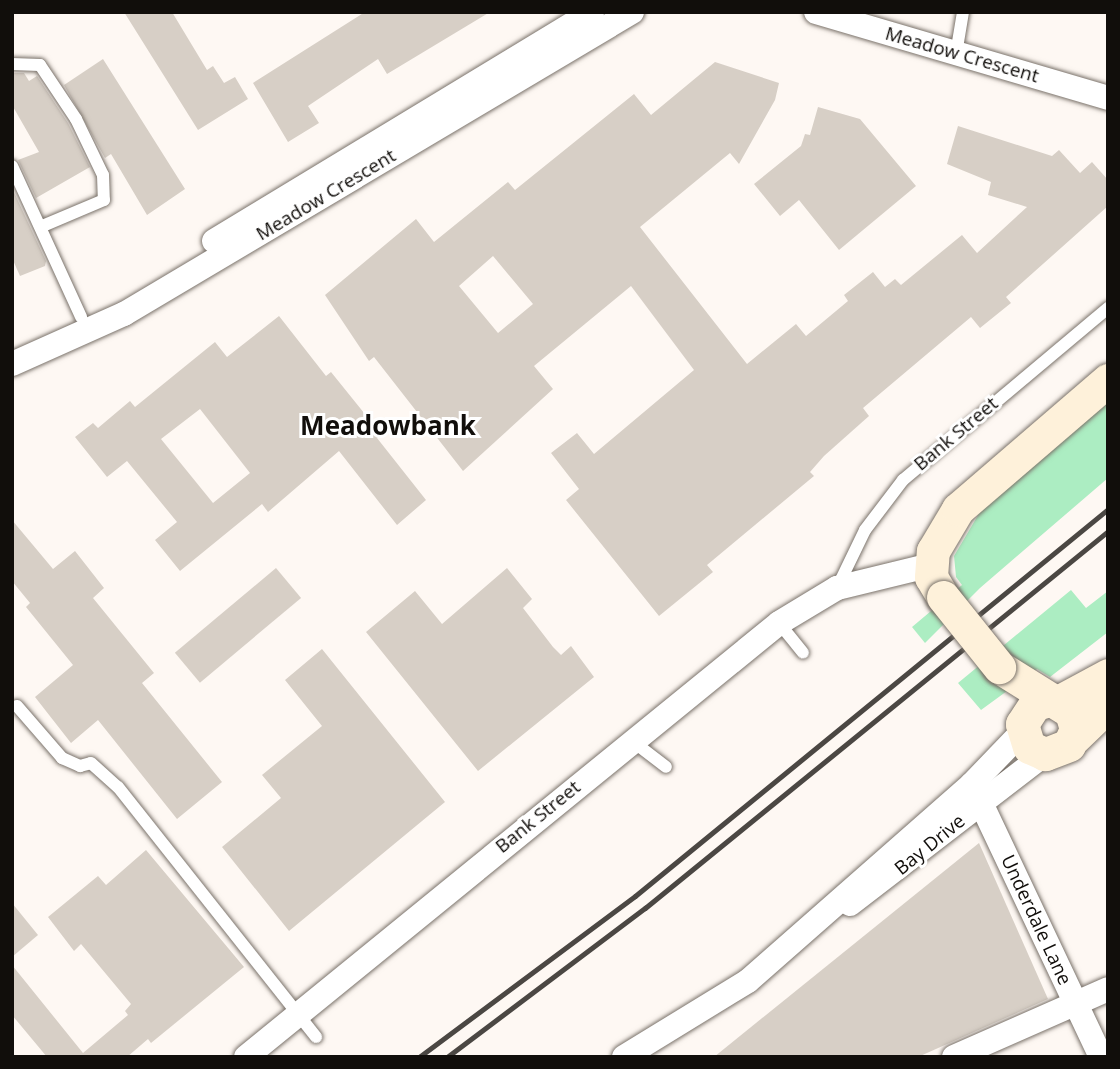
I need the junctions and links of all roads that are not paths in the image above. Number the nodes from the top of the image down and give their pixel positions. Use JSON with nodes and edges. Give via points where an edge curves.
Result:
{"nodes":[{"id":1,"x":592,"y":12,"type":"edge"},
{"id":2,"x":632,"y":12,"type":"edge"},
{"id":3,"x":816,"y":12,"type":"edge"},
{"id":4,"x":963,"y":12,"type":"edge"},
{"id":5,"x":865,"y":20,"type":"edge"},
{"id":6,"x":956,"y":54,"type":"junction"},
{"id":7,"x":12,"y":64,"type":"edge"},
{"id":8,"x":1108,"y":98,"type":"edge"},
{"id":9,"x":12,"y":166,"type":"edge"},
{"id":10,"x":40,"y":227,"type":"junction"},
{"id":11,"x":1108,"y":309,"type":"edge"},
{"id":12,"x":80,"y":317,"type":"junction"},
{"id":13,"x":12,"y":347,"type":"edge"},
{"id":14,"x":12,"y":364,"type":"edge"},
{"id":15,"x":1108,"y":380,"type":"edge"},
{"id":16,"x":931,"y":565,"type":"junction"},
{"id":17,"x":837,"y":588,"type":"junction"},
{"id":18,"x":779,"y":623,"type":"junction"},
{"id":19,"x":803,"y":653,"type":"dead end"},
{"id":20,"x":1108,"y":675,"type":"edge"},
{"id":21,"x":1054,"y":701,"type":"junction"},
{"id":22,"x":1108,"y":705,"type":"edge"},
{"id":23,"x":17,"y":706,"type":"dead end"},
{"id":24,"x":1020,"y":708,"type":"junction"},
{"id":25,"x":1074,"y":738,"type":"junction"},
{"id":26,"x":631,"y":740,"type":"junction"},
{"id":27,"x":666,"y":768,"type":"dead end"},
{"id":28,"x":976,"y":794,"type":"junction"},
{"id":29,"x":1108,"y":989,"type":"edge"},
{"id":30,"x":1076,"y":1003,"type":"junction"},
{"id":31,"x":298,"y":1014,"type":"junction"},
{"id":32,"x":316,"y":1037,"type":"dead end"},
{"id":33,"x":246,"y":1057,"type":"edge"},
{"id":34,"x":624,"y":1057,"type":"edge"},
{"id":35,"x":954,"y":1057,"type":"edge"},
{"id":36,"x":1101,"y":1057,"type":"edge"}],
"edges":[{"from":1,"to":12,"type":"street","name":"Meadow Crescent","via":[[113,302]]},
{"from":2,"to":14,"type":"street","name":"Meadow Crescent","via":[[124,314]]},
{"from":3,"to":5,"type":"street","name":"Meadow Crescent"},
{"from":4,"to":6,"type":"lane"},
{"from":5,"to":6,"type":"street","name":"Meadow Crescent"},
{"from":6,"to":8,"type":"street","name":"Meadow Crescent"},
{"from":7,"to":10,"type":"lane","via":[[40,65],[76,119],[103,176],[103,200]]},
{"from":9,"to":10,"type":"lane"},
{"from":10,"to":12,"type":"lane"},
{"from":11,"to":17,"type":"lane","name":"Bank Street","via":[[904,480],[865,530]]},
{"from":12,"to":13,"type":"street","name":"Meadow Crescent"},
{"from":15,"to":16,"type":"main road","via":[[958,509],[939,536]]},
{"from":16,"to":17,"type":"street","name":"Bank Street"},
{"from":16,"to":24,"type":"main road","bridge":true,"via":[[943,597]]},
{"from":17,"to":18,"type":"street","name":"Bank Street"},
{"from":18,"to":19,"type":"lane"},
{"from":18,"to":26,"type":"street","name":"Bank Street"},
{"from":20,"to":21,"type":"main road"},
{"from":21,"to":24,"type":"main road"},
{"from":21,"to":25,"type":"main road","via":[[1075,720]]},
{"from":22,"to":25,"type":"main road"},
{"from":23,"to":31,"type":"lane","via":[[62,758],[80,766],[91,764],[118,787]]},
{"from":24,"to":25,"type":"main road","via":[[1062,751]]},
{"from":24,"to":28,"type":"street","name":"Bay Drive"},
{"from":26,"to":27,"type":"lane"},
{"from":26,"to":31,"type":"street","name":"Bank Street"},
{"from":28,"to":30,"type":"street","name":"Underdale Lane"},
{"from":28,"to":34,"type":"street","name":"Bay Drive","via":[[868,872],[811,929],[748,981]]},
{"from":29,"to":30,"type":"street"},
{"from":30,"to":35,"type":"street"},
{"from":30,"to":36,"type":"street","name":"Underdale Lane"},
{"from":31,"to":32,"type":"lane"},
{"from":31,"to":33,"type":"street","name":"Bank Street"}]}
